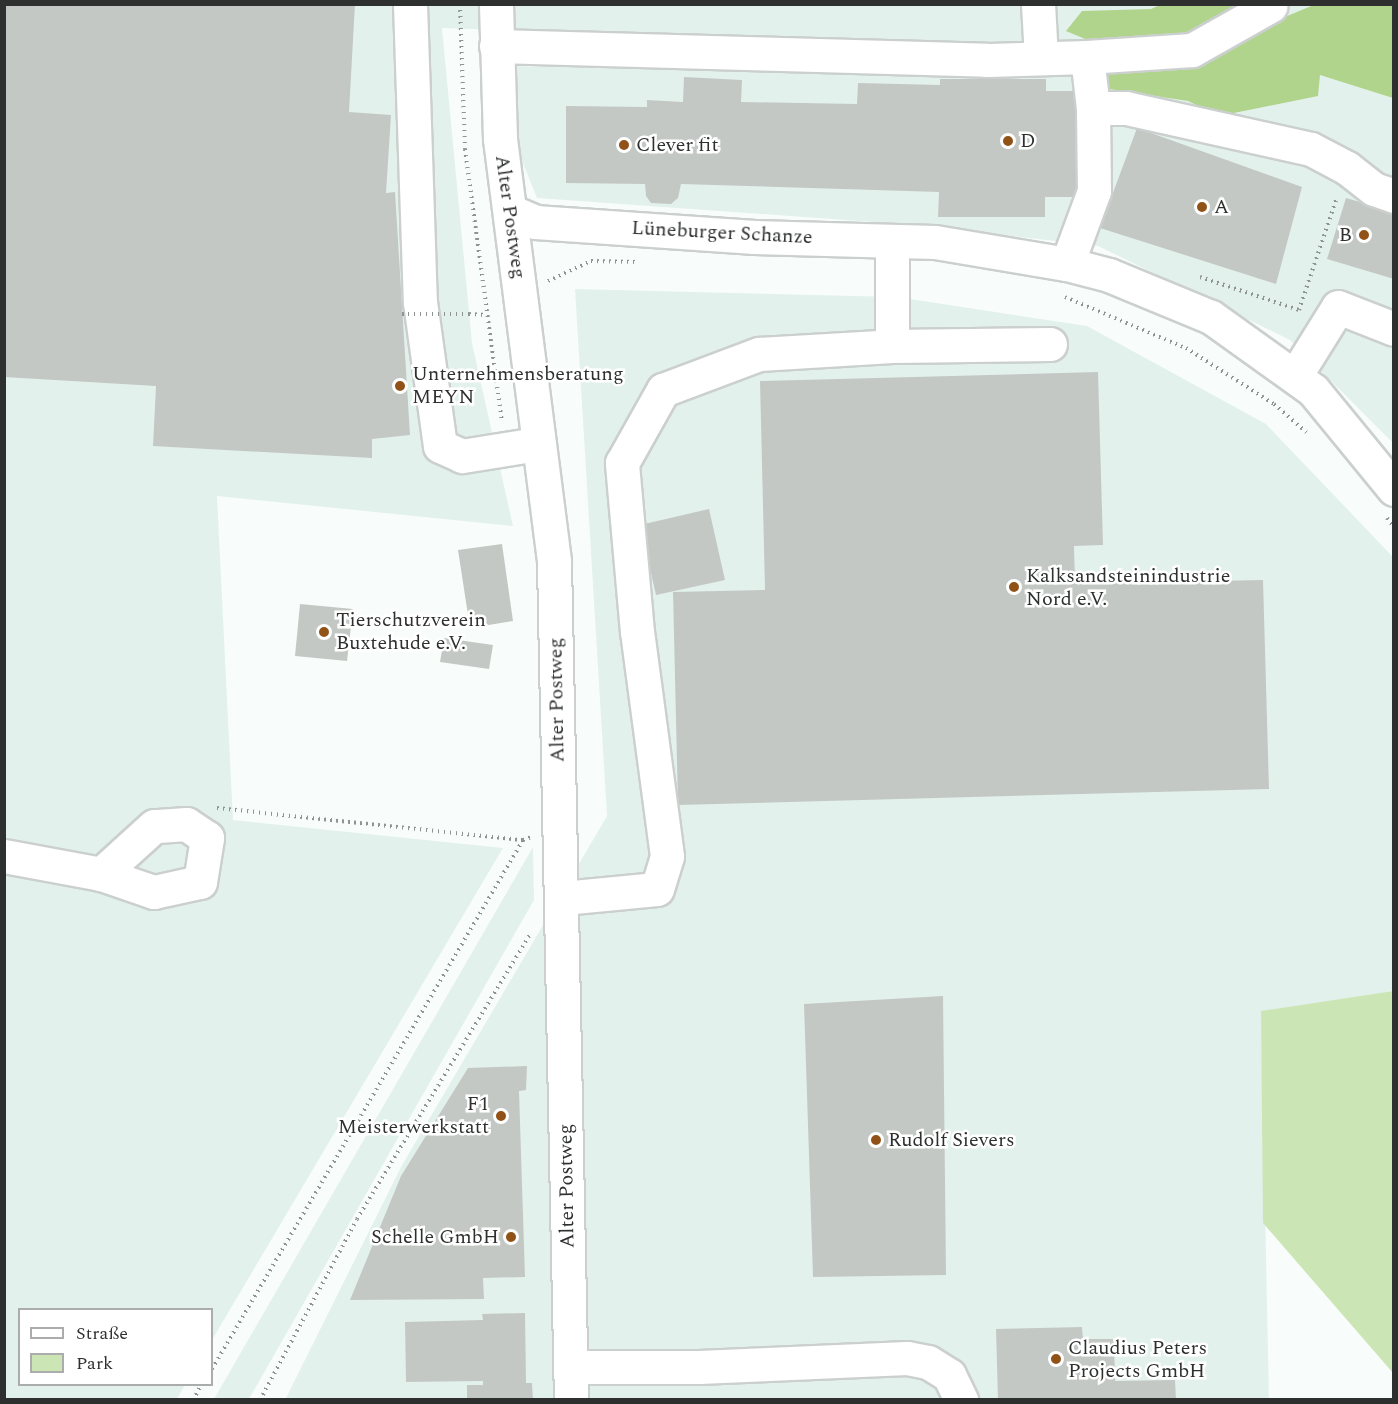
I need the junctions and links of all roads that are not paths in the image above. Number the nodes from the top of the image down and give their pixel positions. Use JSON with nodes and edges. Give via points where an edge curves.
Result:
{"nodes":[{"id":1,"x":410,"y":4,"type":"edge"},
{"id":2,"x":496,"y":4,"type":"edge"},
{"id":3,"x":1038,"y":4,"type":"edge"},
{"id":4,"x":1270,"y":6,"type":"dead end"},
{"id":5,"x":496,"y":46,"type":"junction"},
{"id":6,"x":1086,"y":57,"type":"junction"},
{"id":7,"x":1041,"y":58,"type":"junction"},
{"id":8,"x":1093,"y":108,"type":"junction"},
{"id":9,"x":1394,"y":196,"type":"edge"},
{"id":10,"x":512,"y":212,"type":"junction"},
{"id":11,"x":892,"y":241,"type":"junction"},
{"id":12,"x":1067,"y":264,"type":"junction"},
{"id":13,"x":1394,"y":329,"type":"edge"},
{"id":14,"x":1050,"y":344,"type":"dead end"},
{"id":15,"x":892,"y":346,"type":"junction"},
{"id":16,"x":1295,"y":376,"type":"junction"},
{"id":17,"x":537,"y":444,"type":"junction"},
{"id":18,"x":1394,"y":489,"type":"edge"},
{"id":19,"x":4,"y":856,"type":"edge"},
{"id":20,"x":101,"y":873,"type":"junction"},
{"id":21,"x":563,"y":898,"type":"junction"},
{"id":22,"x":570,"y":1368,"type":"junction"},
{"id":23,"x":571,"y":1400,"type":"edge"},
{"id":24,"x":961,"y":1400,"type":"edge"}],
"edges":[{"from":1,"to":17,"type":"street","via":[[420,302],[440,446],[462,456]]},
{"from":2,"to":5,"type":"street","name":"Alter Postweg"},
{"from":3,"to":7,"type":"street"},
{"from":4,"to":6,"type":"street","via":[[1192,50]]},
{"from":5,"to":7,"type":"street"},
{"from":5,"to":10,"type":"street","name":"Alter Postweg","via":[[500,139]]},
{"from":6,"to":7,"type":"street"},
{"from":6,"to":8,"type":"street"},
{"from":8,"to":9,"type":"street","via":[[1126,108],[1311,149],[1347,168],[1374,189]]},
{"from":8,"to":12,"type":"street","via":[[1094,191]]},
{"from":10,"to":11,"type":"street","name":"Lüneburger Schanze","via":[[535,222]]},
{"from":10,"to":17,"type":"street","name":"Alter Postweg","via":[[523,344]]},
{"from":11,"to":12,"type":"street","name":"Lüneburger Schanze","via":[[935,242]]},
{"from":11,"to":15,"type":"street"},
{"from":12,"to":16,"type":"street","name":"Lüneburger Schanze","via":[[1109,276],[1211,317]]},
{"from":13,"to":16,"type":"street","via":[[1338,307]]},
{"from":14,"to":15,"type":"street"},
{"from":15,"to":21,"type":"street","via":[[759,354],[663,390],[622,464],[637,632],[667,856],[657,889]]},
{"from":16,"to":18,"type":"street","name":"Lüneburger Schanze","via":[[1313,390]]},
{"from":17,"to":21,"type":"street","name":"Alter Postweg","via":[[554,562]]},
{"from":19,"to":20,"type":"street"},
{"from":20,"to":20,"type":"street","via":[[153,892],[200,882],[207,838],[186,824],[154,826]]},
{"from":21,"to":22,"type":"street","name":"Alter Postweg"},
{"from":22,"to":23,"type":"street","name":"Alter Postweg"},
{"from":22,"to":24,"type":"street","via":[[907,1358],[928,1362],[949,1375]]}]}
